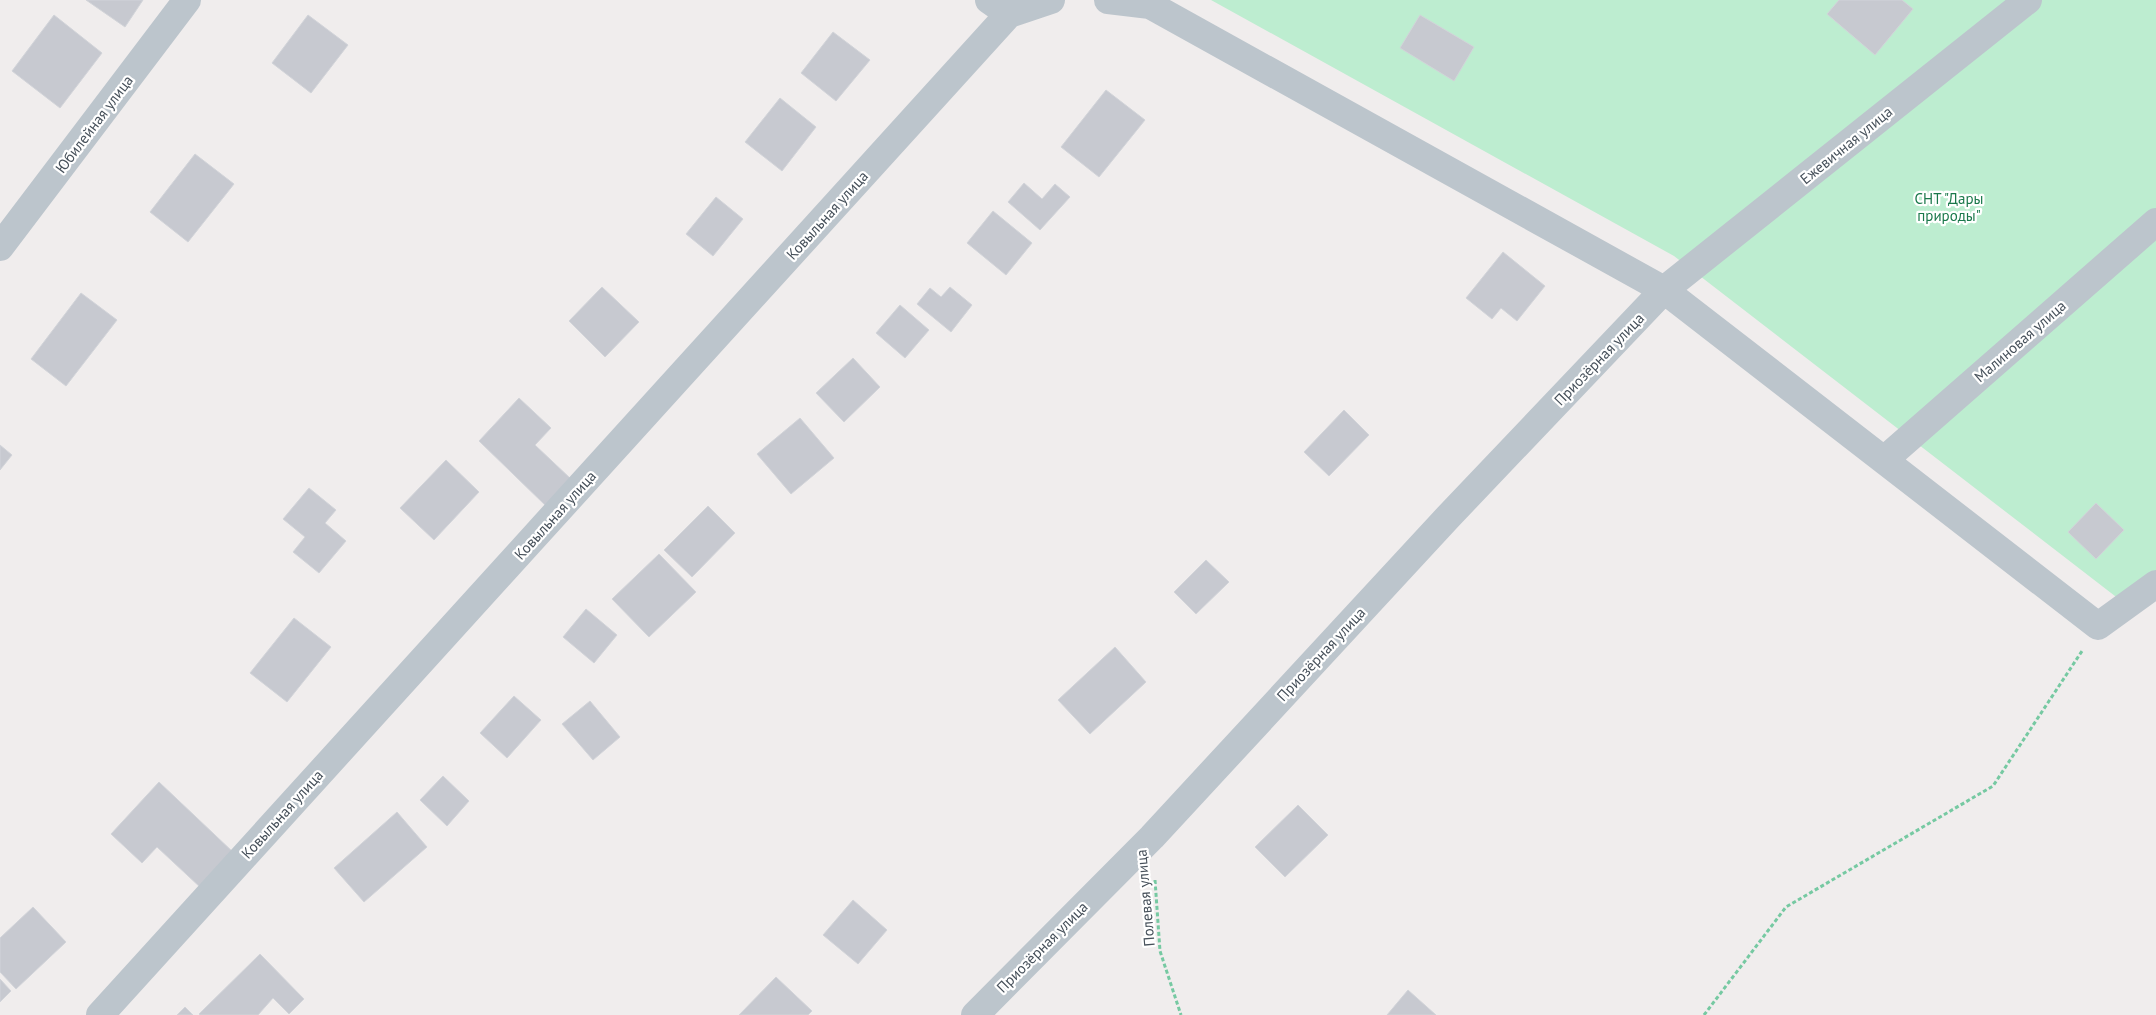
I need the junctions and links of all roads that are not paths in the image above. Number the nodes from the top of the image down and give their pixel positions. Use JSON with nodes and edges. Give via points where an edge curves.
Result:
{"nodes":[{"id":1,"x":187,"y":0,"type":"edge"},
{"id":2,"x":1051,"y":0,"type":"edge"},
{"id":3,"x":1108,"y":0,"type":"edge"},
{"id":4,"x":2028,"y":0,"type":"edge"},
{"id":5,"x":999,"y":7,"type":"edge"},
{"id":6,"x":2156,"y":222,"type":"edge"},
{"id":7,"x":0,"y":247,"type":"edge"},
{"id":8,"x":1664,"y":290,"type":"junction"},
{"id":9,"x":1884,"y":460,"type":"junction"},
{"id":10,"x":2156,"y":584,"type":"edge"},
{"id":11,"x":100,"y":1015,"type":"edge"},
{"id":12,"x":975,"y":1015,"type":"edge"}],
"edges":[{"from":1,"to":7,"type":"street","name":"Юбилейная улица"},
{"from":2,"to":5,"type":"street"},
{"from":3,"to":8,"type":"street","via":[[1150,5]]},
{"from":4,"to":8,"type":"street","name":"Ежевичная улица"},
{"from":5,"to":11,"type":"street","name":"Ковыльная улица"},
{"from":6,"to":9,"type":"street","name":"Малиновая улица"},
{"from":8,"to":9,"type":"street"},
{"from":8,"to":12,"type":"street","name":"Приозёрная улица","via":[[1448,517],[1152,837]]},
{"from":9,"to":10,"type":"street","via":[[2098,626]]}]}
